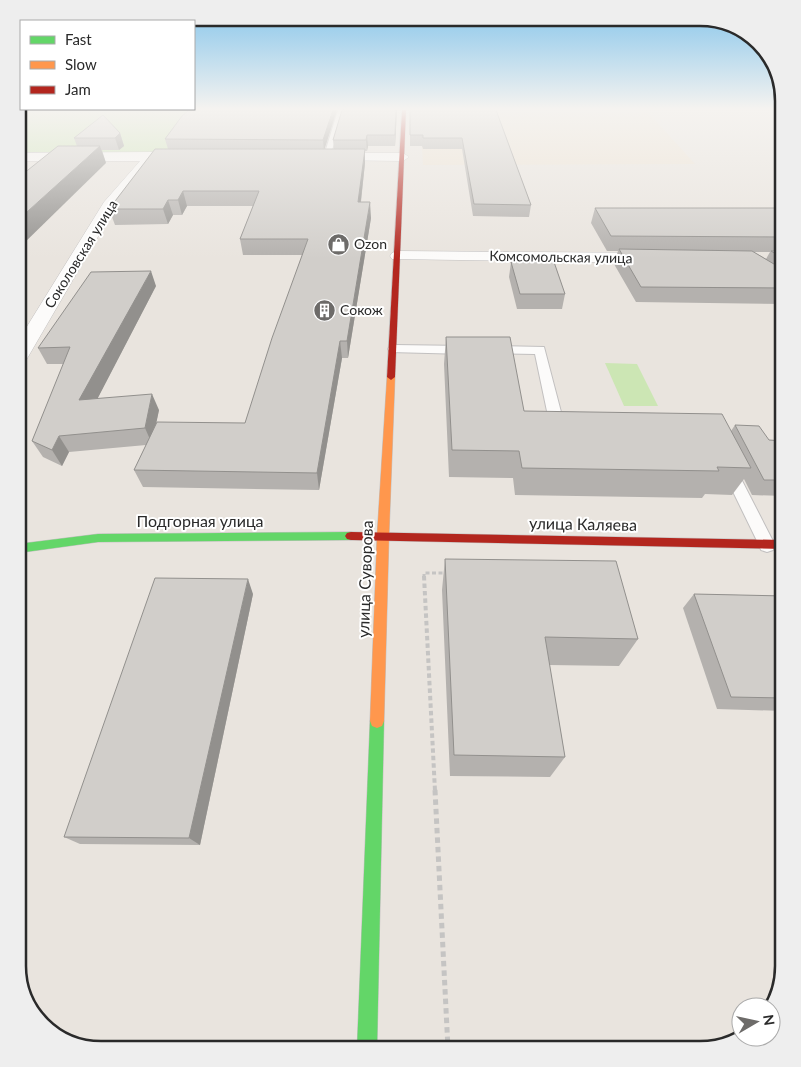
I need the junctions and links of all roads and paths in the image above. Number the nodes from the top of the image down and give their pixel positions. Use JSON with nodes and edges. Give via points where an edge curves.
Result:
{"nodes":[{"id":1,"x":147,"y":160,"type":"edge"},
{"id":2,"x":403,"y":160,"type":"edge"},
{"id":3,"x":398,"y":256,"type":"junction"},
{"id":4,"x":666,"y":258,"type":"edge"},
{"id":5,"x":26,"y":342,"type":"edge"},
{"id":6,"x":394,"y":349,"type":"junction"},
{"id":7,"x":585,"y":416,"type":"edge"},
{"id":8,"x":722,"y":453,"type":"edge"},
{"id":9,"x":383,"y":536,"type":"junction"},
{"id":10,"x":767,"y":545,"type":"junction"},
{"id":11,"x":775,"y":545,"type":"edge"},
{"id":12,"x":26,"y":548,"type":"edge"},
{"id":13,"x":454,"y":573,"type":"edge"},
{"id":14,"x":367,"y":1041,"type":"edge"},
{"id":15,"x":448,"y":1041,"type":"edge"}],
"edges":[{"from":1,"to":5,"type":"street","name":"Соколовская улица","via":[[111,202]]},
{"from":2,"to":3,"type":"street","name":"улица Суворова"},
{"from":3,"to":4,"type":"street","name":"Комсомольская улица"},
{"from":3,"to":6,"type":"street","name":"улица Суворова"},
{"from":6,"to":7,"type":"lane","via":[[540,350],[555,416]]},
{"from":6,"to":9,"type":"street","name":"улица Суворова"},
{"from":8,"to":10,"type":"lane"},
{"from":9,"to":10,"type":"street","name":"улица Каляева"},
{"from":9,"to":12,"type":"street","name":"Подгорная улица","via":[[98,538]]},
{"from":9,"to":14,"type":"street","name":"улица Суворова"},
{"from":10,"to":11,"type":"street","name":"улица Каляева"},
{"from":13,"to":15,"type":"path","via":[[424,573]]}]}
